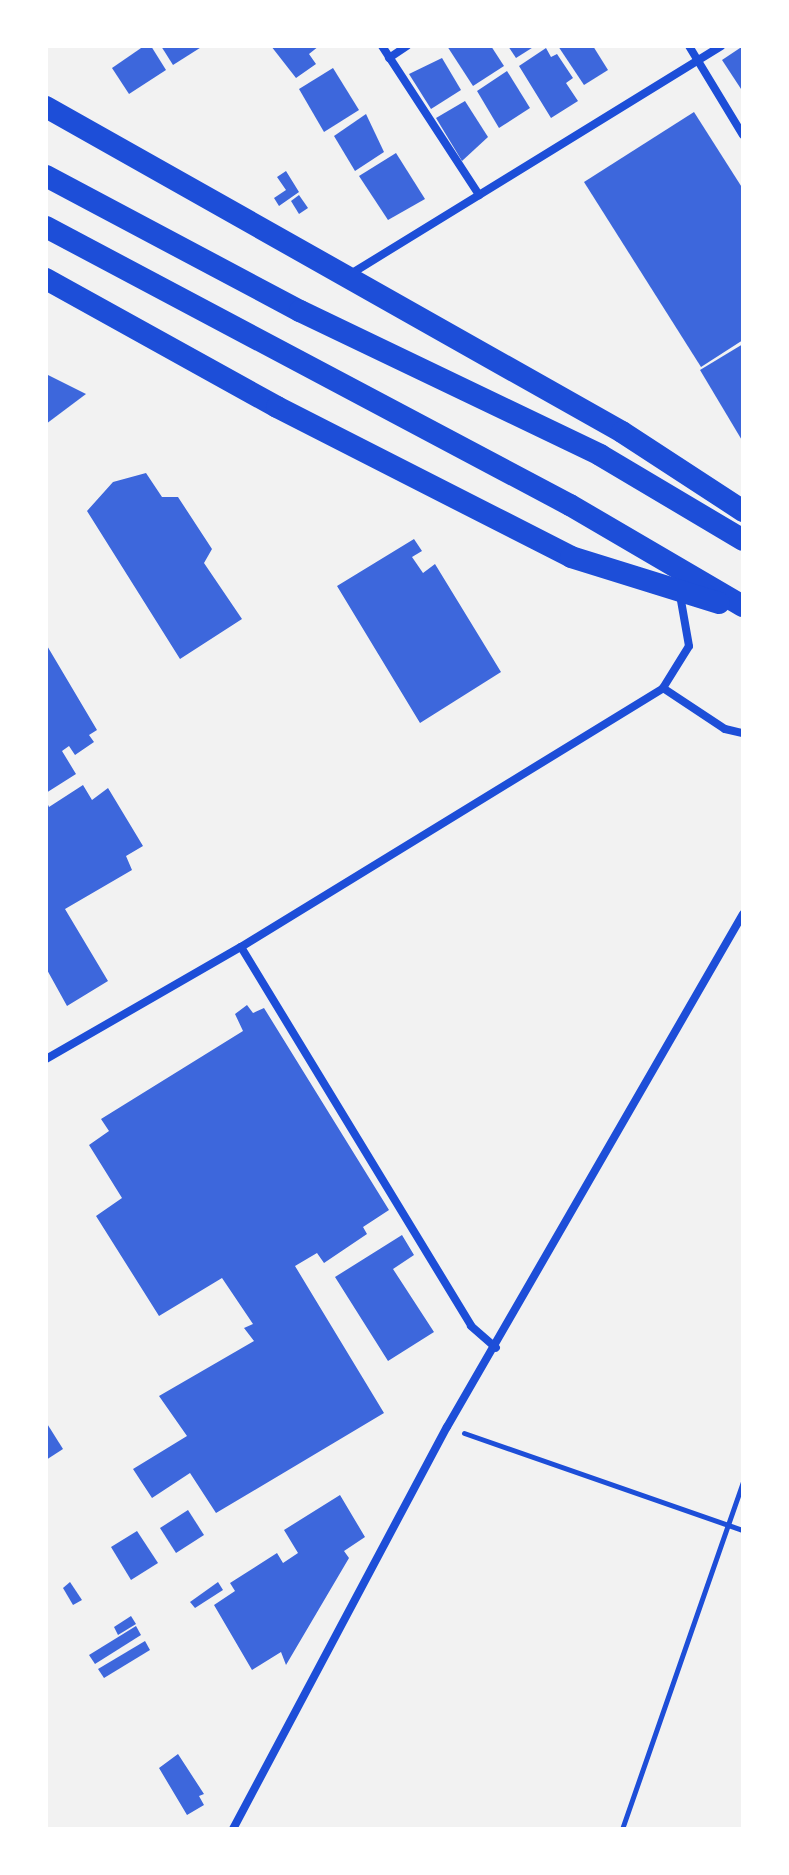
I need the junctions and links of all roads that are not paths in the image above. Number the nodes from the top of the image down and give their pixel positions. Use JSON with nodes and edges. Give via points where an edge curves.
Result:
{"nodes":[{"id":1,"x":382,"y":46,"type":"edge"},
{"id":2,"x":407,"y":46,"type":"edge"},
{"id":3,"x":689,"y":46,"type":"edge"},
{"id":4,"x":721,"y":46,"type":"edge"},
{"id":5,"x":389,"y":58,"type":"junction"},
{"id":6,"x":698,"y":60,"type":"junction"},
{"id":7,"x":46,"y":107,"type":"edge"},
{"id":8,"x":743,"y":135,"type":"edge"},
{"id":9,"x":46,"y":176,"type":"edge"},
{"id":10,"x":479,"y":195,"type":"junction"},
{"id":11,"x":46,"y":227,"type":"edge"},
{"id":12,"x":345,"y":277,"type":"junction"},
{"id":13,"x":46,"y":279,"type":"edge"},
{"id":14,"x":743,"y":511,"type":"edge"},
{"id":15,"x":743,"y":540,"type":"edge"},
{"id":16,"x":679,"y":590,"type":"junction"},
{"id":17,"x":743,"y":608,"type":"edge"},
{"id":18,"x":663,"y":688,"type":"junction"},
{"id":19,"x":743,"y":733,"type":"edge"},
{"id":20,"x":743,"y":914,"type":"edge"},
{"id":21,"x":241,"y":947,"type":"junction"},
{"id":22,"x":46,"y":1059,"type":"edge"},
{"id":23,"x":496,"y":1348,"type":"junction"},
{"id":24,"x":233,"y":1829,"type":"edge"}],
"edges":[{"from":1,"to":5,"type":"street"},
{"from":2,"to":5,"type":"street"},
{"from":3,"to":6,"type":"street"},
{"from":4,"to":6,"type":"street"},
{"from":5,"to":10,"type":"street"},
{"from":6,"to":8,"type":"street"},
{"from":6,"to":10,"type":"street"},
{"from":7,"to":12,"type":"highway"},
{"from":9,"to":15,"type":"highway","via":[[300,311],[600,455]]},
{"from":10,"to":12,"type":"street"},
{"from":11,"to":17,"type":"highway","via":[[570,505]]},
{"from":12,"to":14,"type":"highway","via":[[622,432]]},
{"from":13,"to":16,"type":"highway","via":[[277,407],[571,557]]},
{"from":16,"to":17,"type":"highway"},
{"from":16,"to":18,"type":"street","via":[[689,646]]},
{"from":18,"to":19,"type":"street","via":[[725,729]]},
{"from":18,"to":21,"type":"street"},
{"from":20,"to":23,"type":"street"},
{"from":21,"to":22,"type":"street"},
{"from":21,"to":23,"type":"street","via":[[471,1326]]},
{"from":23,"to":24,"type":"street","via":[[447,1427]]}]}
